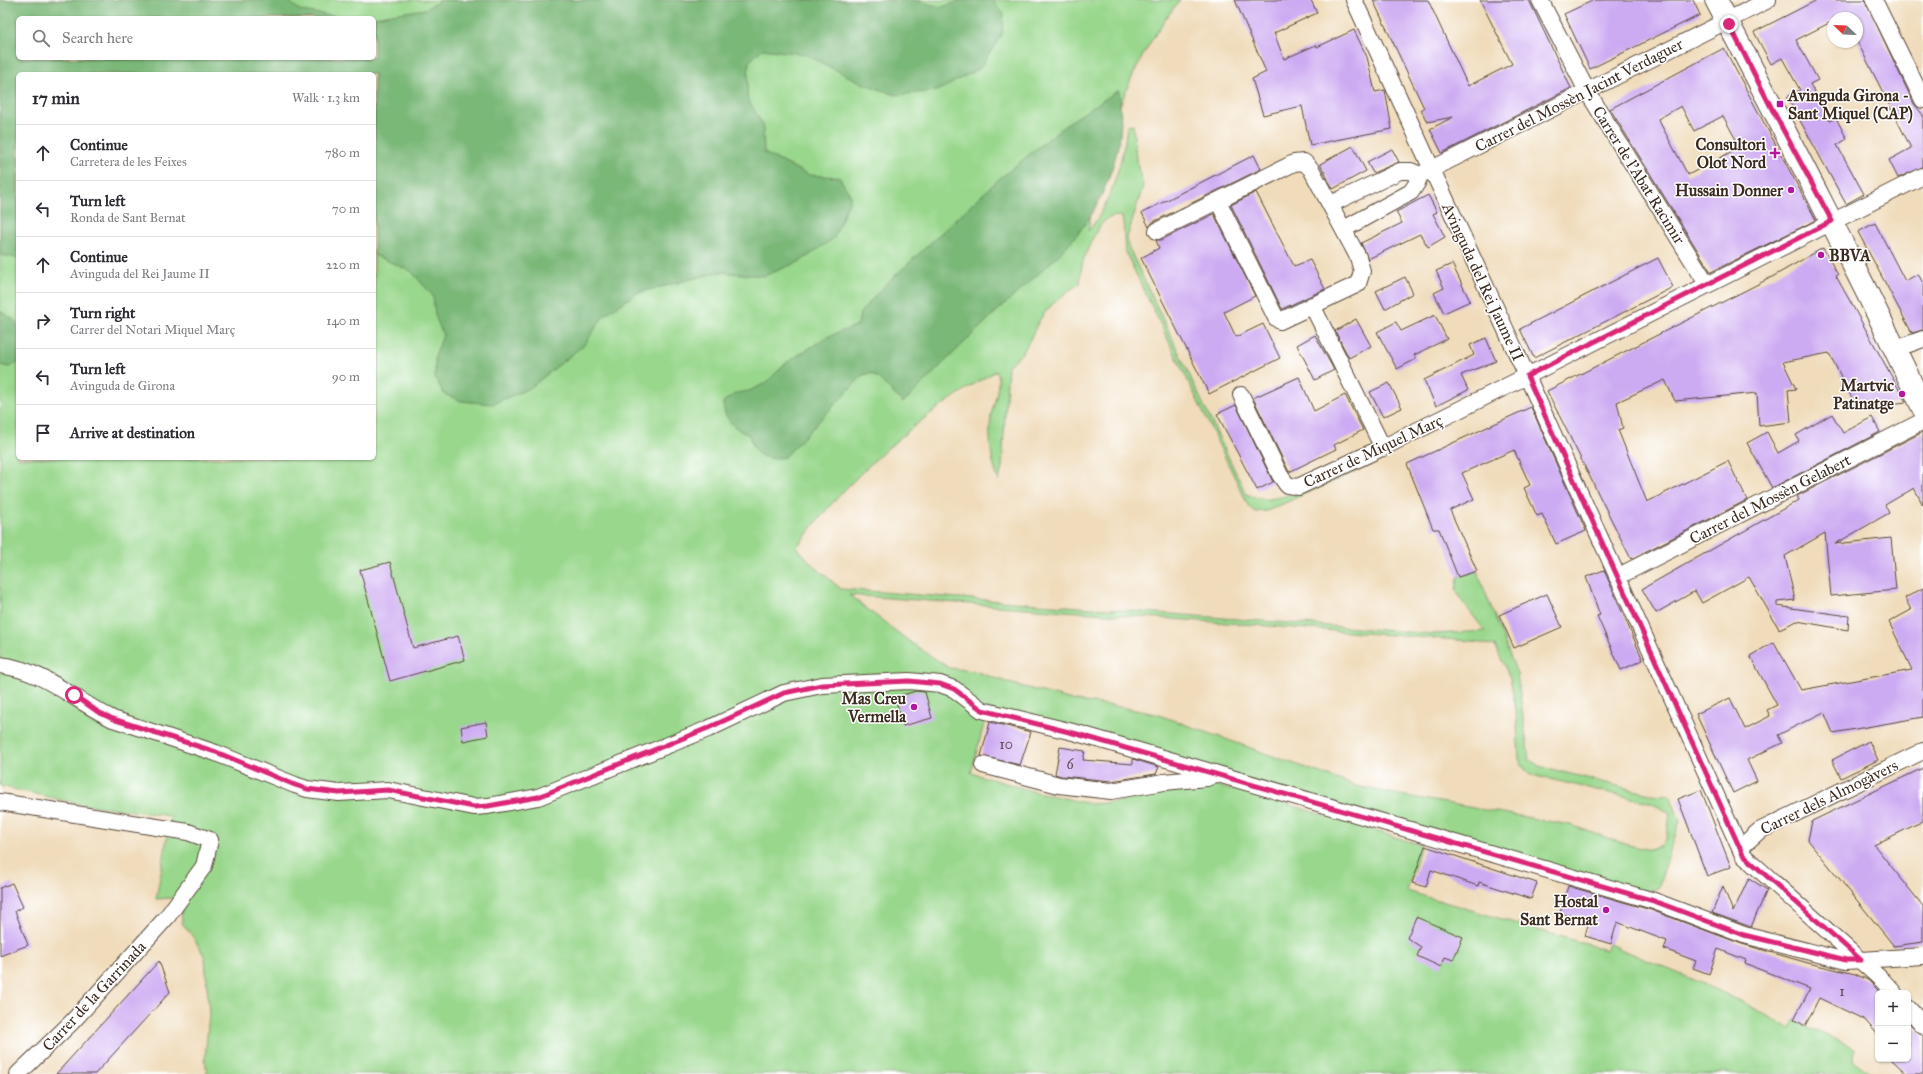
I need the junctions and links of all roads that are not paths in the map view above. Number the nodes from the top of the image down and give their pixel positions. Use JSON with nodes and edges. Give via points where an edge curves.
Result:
{"nodes":[{"id":1,"x":1354,"y":0,"type":"edge"},
{"id":2,"x":1540,"y":0,"type":"edge"},
{"id":3,"x":1716,"y":0,"type":"edge"},
{"id":4,"x":1768,"y":0,"type":"edge"},
{"id":5,"x":1874,"y":0,"type":"edge"},
{"id":6,"x":1727,"y":21,"type":"junction"},
{"id":7,"x":1587,"y":91,"type":"junction"},
{"id":8,"x":1923,"y":100,"type":"edge"},
{"id":9,"x":1425,"y":172,"type":"junction"},
{"id":10,"x":1923,"y":176,"type":"edge"},
{"id":11,"x":1218,"y":201,"type":"junction"},
{"id":12,"x":1331,"y":204,"type":"junction"},
{"id":13,"x":1832,"y":221,"type":"junction"},
{"id":14,"x":1344,"y":229,"type":"junction"},
{"id":15,"x":1157,"y":231,"type":"dead end"},
{"id":16,"x":1707,"y":284,"type":"junction"},
{"id":17,"x":1312,"y":305,"type":"junction"},
{"id":18,"x":1923,"y":339,"type":"edge"},
{"id":19,"x":1895,"y":349,"type":"junction"},
{"id":20,"x":1527,"y":376,"type":"junction"},
{"id":21,"x":1241,"y":395,"type":"dead end"},
{"id":22,"x":1923,"y":408,"type":"edge"},
{"id":23,"x":1923,"y":421,"type":"edge"},
{"id":24,"x":1383,"y":448,"type":"junction"},
{"id":25,"x":1617,"y":577,"type":"junction"},
{"id":26,"x":0,"y":665,"type":"edge"},
{"id":27,"x":1923,"y":751,"type":"edge"},
{"id":28,"x":983,"y":765,"type":"dead end"},
{"id":29,"x":1216,"y":773,"type":"junction"},
{"id":30,"x":0,"y":802,"type":"edge"},
{"id":31,"x":1740,"y":848,"type":"junction"},
{"id":32,"x":1923,"y":956,"type":"edge"},
{"id":33,"x":1861,"y":960,"type":"junction"},
{"id":34,"x":1891,"y":990,"type":"edge"},
{"id":35,"x":1911,"y":1011,"type":"edge"},
{"id":36,"x":1923,"y":1025,"type":"edge"},
{"id":37,"x":18,"y":1074,"type":"edge"}],
"edges":[{"from":1,"to":9,"type":"street","name":"Avinguda del Rei Jaume II"},
{"from":2,"to":7,"type":"street","name":"Carrer de l'Abat Racimir"},
{"from":3,"to":6,"type":"main road"},
{"from":4,"to":6,"type":"street","name":"Carrer del Mossèn Jacint Verdaguer"},
{"from":5,"to":8,"type":"street"},
{"from":6,"to":7,"type":"street","name":"Carrer del Mossèn Jacint Verdaguer"},
{"from":6,"to":13,"type":"main road"},
{"from":7,"to":9,"type":"street","name":"Carrer del Mossèn Jacint Verdaguer"},
{"from":7,"to":16,"type":"street","name":"Carrer de l'Abat Racimir"},
{"from":9,"to":12,"type":"street","via":[[1400,171]]},
{"from":9,"to":14,"type":"street","via":[[1411,192]]},
{"from":9,"to":20,"type":"street","name":"Avinguda del Rei Jaume II"},
{"from":10,"to":13,"type":"street","name":"Carrer de Miquel Març"},
{"from":11,"to":12,"type":"street","via":[[1294,163],[1304,162],[1311,169]]},
{"from":11,"to":15,"type":"street"},
{"from":11,"to":17,"type":"street","via":[[1276,318],[1284,320]]},
{"from":12,"to":14,"type":"street"},
{"from":13,"to":16,"type":"street","name":"Carrer de Miquel Març"},
{"from":13,"to":19,"type":"main road"},
{"from":14,"to":17,"type":"street","via":[[1360,264],[1361,277],[1358,284]]},
{"from":16,"to":20,"type":"street","name":"Carrer de Miquel Març"},
{"from":17,"to":24,"type":"street"},
{"from":18,"to":19,"type":"street"},
{"from":19,"to":22,"type":"main road"},
{"from":20,"to":24,"type":"street","name":"Carrer de Miquel Març"},
{"from":20,"to":25,"type":"street","name":"Avinguda del Rei Jaume II"},
{"from":21,"to":24,"type":"street","name":"Carrer de Miquel Març","via":[[1280,475],[1287,484],[1298,487]]},
{"from":23,"to":25,"type":"street","name":"Carrer del Mossèn Gelabert"},
{"from":25,"to":31,"type":"street","name":"Avinguda del Rei Jaume II"},
{"from":26,"to":29,"type":"street","via":[[62,687],[98,712],[113,719],[216,752],[295,785],[339,793],[388,790],[474,807],[538,797],[708,728],[784,693],[822,685],[860,682],[909,681],[944,685],[954,689],[982,710]]},
{"from":27,"to":31,"type":"street","name":"Carrer dels Almogàvers","via":[[1759,831]]},
{"from":28,"to":29,"type":"street","via":[[1059,785],[1111,791],[1207,778]]},
{"from":29,"to":33,"type":"street","via":[[1654,901],[1744,935],[1846,960]]},
{"from":30,"to":37,"type":"street","name":"Carrer de la Garrinada","via":[[188,832],[210,840],[204,866],[167,917],[72,1022]]},
{"from":31,"to":33,"type":"street","name":"Avinguda del Rei Jaume II","via":[[1750,862]]},
{"from":32,"to":33,"type":"street"},
{"from":33,"to":34,"type":"street","name":"Avinguda del Rei Jaume II"},
{"from":35,"to":36,"type":"street"}]}
